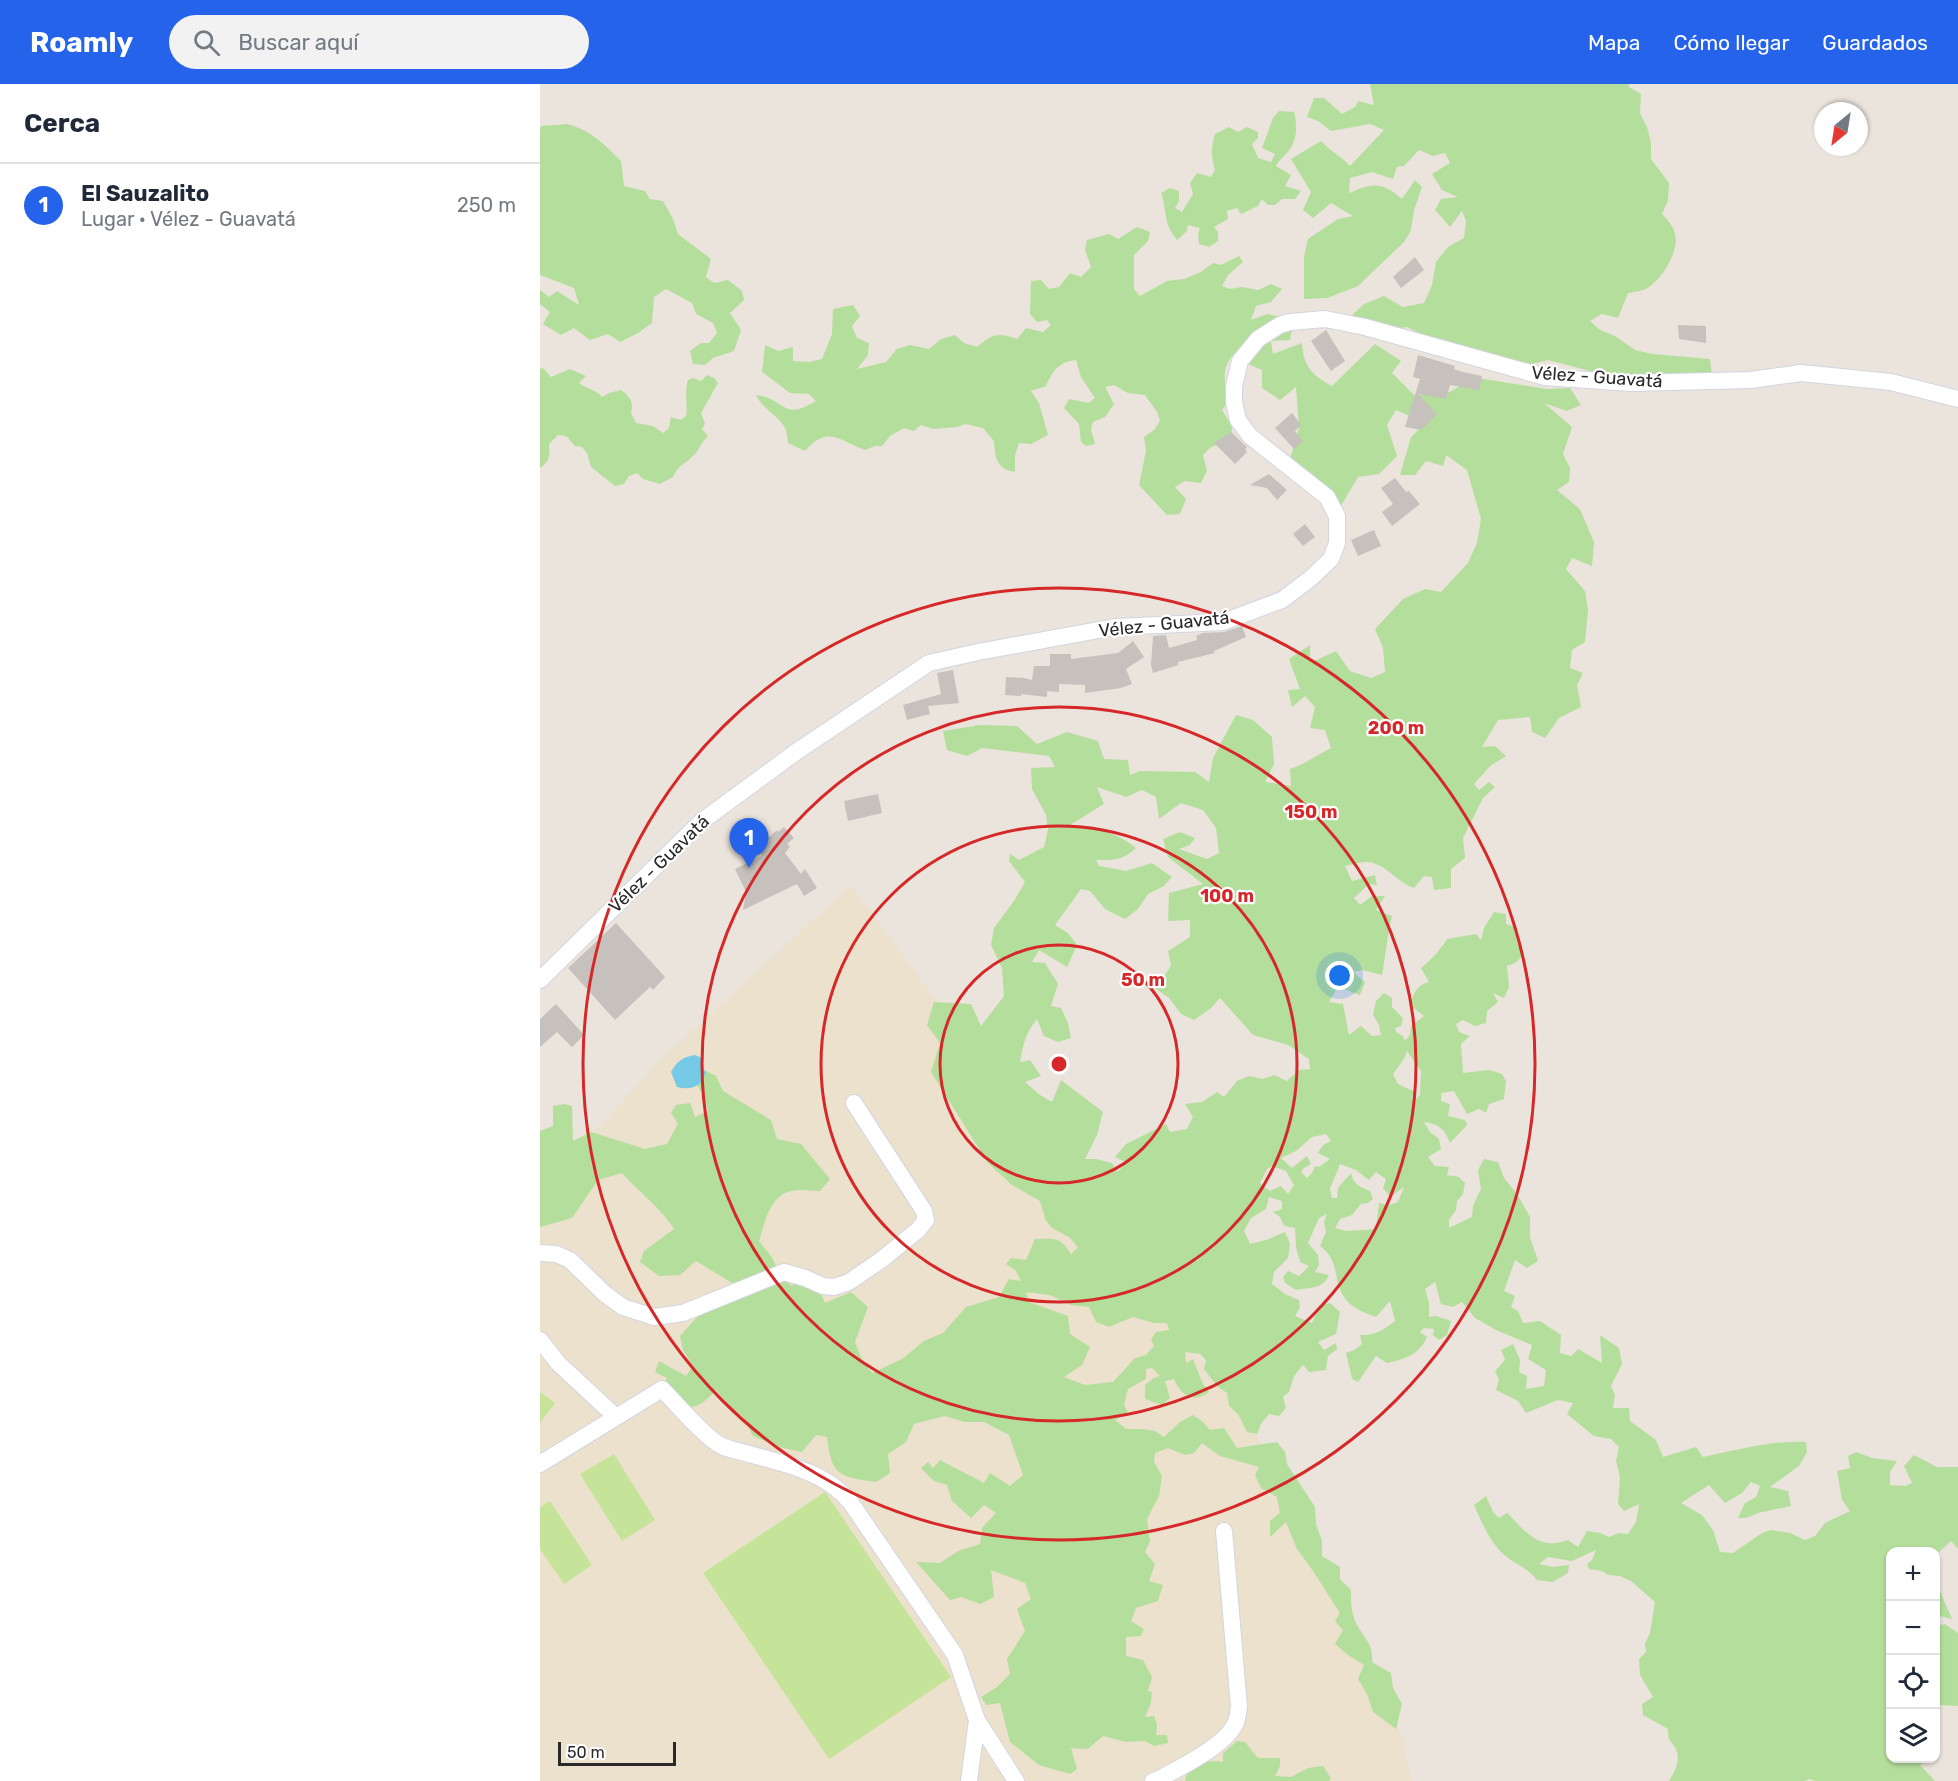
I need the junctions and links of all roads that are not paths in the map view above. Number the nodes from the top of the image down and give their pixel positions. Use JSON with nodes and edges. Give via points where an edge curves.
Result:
{"nodes":[{"id":1,"x":1958,"y":399,"type":"edge"},
{"id":2,"x":540,"y":980,"type":"edge"},
{"id":3,"x":854,"y":1103,"type":"dead end"},
{"id":4,"x":540,"y":1253,"type":"edge"},
{"id":5,"x":540,"y":1340,"type":"edge"},
{"id":6,"x":615,"y":1417,"type":"junction"},
{"id":7,"x":540,"y":1464,"type":"edge"},
{"id":8,"x":1224,"y":1531,"type":"dead end"},
{"id":9,"x":977,"y":1720,"type":"junction"},
{"id":10,"x":969,"y":1781,"type":"edge"},
{"id":11,"x":1016,"y":1781,"type":"edge"},
{"id":12,"x":1153,"y":1781,"type":"edge"}],
"edges":[{"from":1,"to":2,"type":"street","name":"Vélez - Guavatá","via":[[1892,382],[1802,373],[1751,380],[1631,382],[1545,377],[1325,319],[1280,325],[1258,339],[1240,361],[1234,402],[1238,420],[1250,436],[1327,497],[1337,516],[1337,543],[1331,559],[1311,578],[1282,600],[1223,622],[1115,627],[929,663],[702,821]]},
{"from":3,"to":4,"type":"street","via":[[924,1211],[926,1220],[849,1282],[823,1286],[784,1272],[683,1313],[654,1317],[623,1307],[570,1260]]},
{"from":5,"to":6,"type":"street","via":[[558,1363]]},
{"from":6,"to":7,"type":"street"},
{"from":6,"to":9,"type":"street","via":[[662,1389],[722,1446],[812,1473],[843,1493],[955,1655]]},
{"from":8,"to":12,"type":"street","via":[[1237,1721],[1207,1752]]},
{"from":9,"to":10,"type":"street"},
{"from":9,"to":11,"type":"street"}]}
